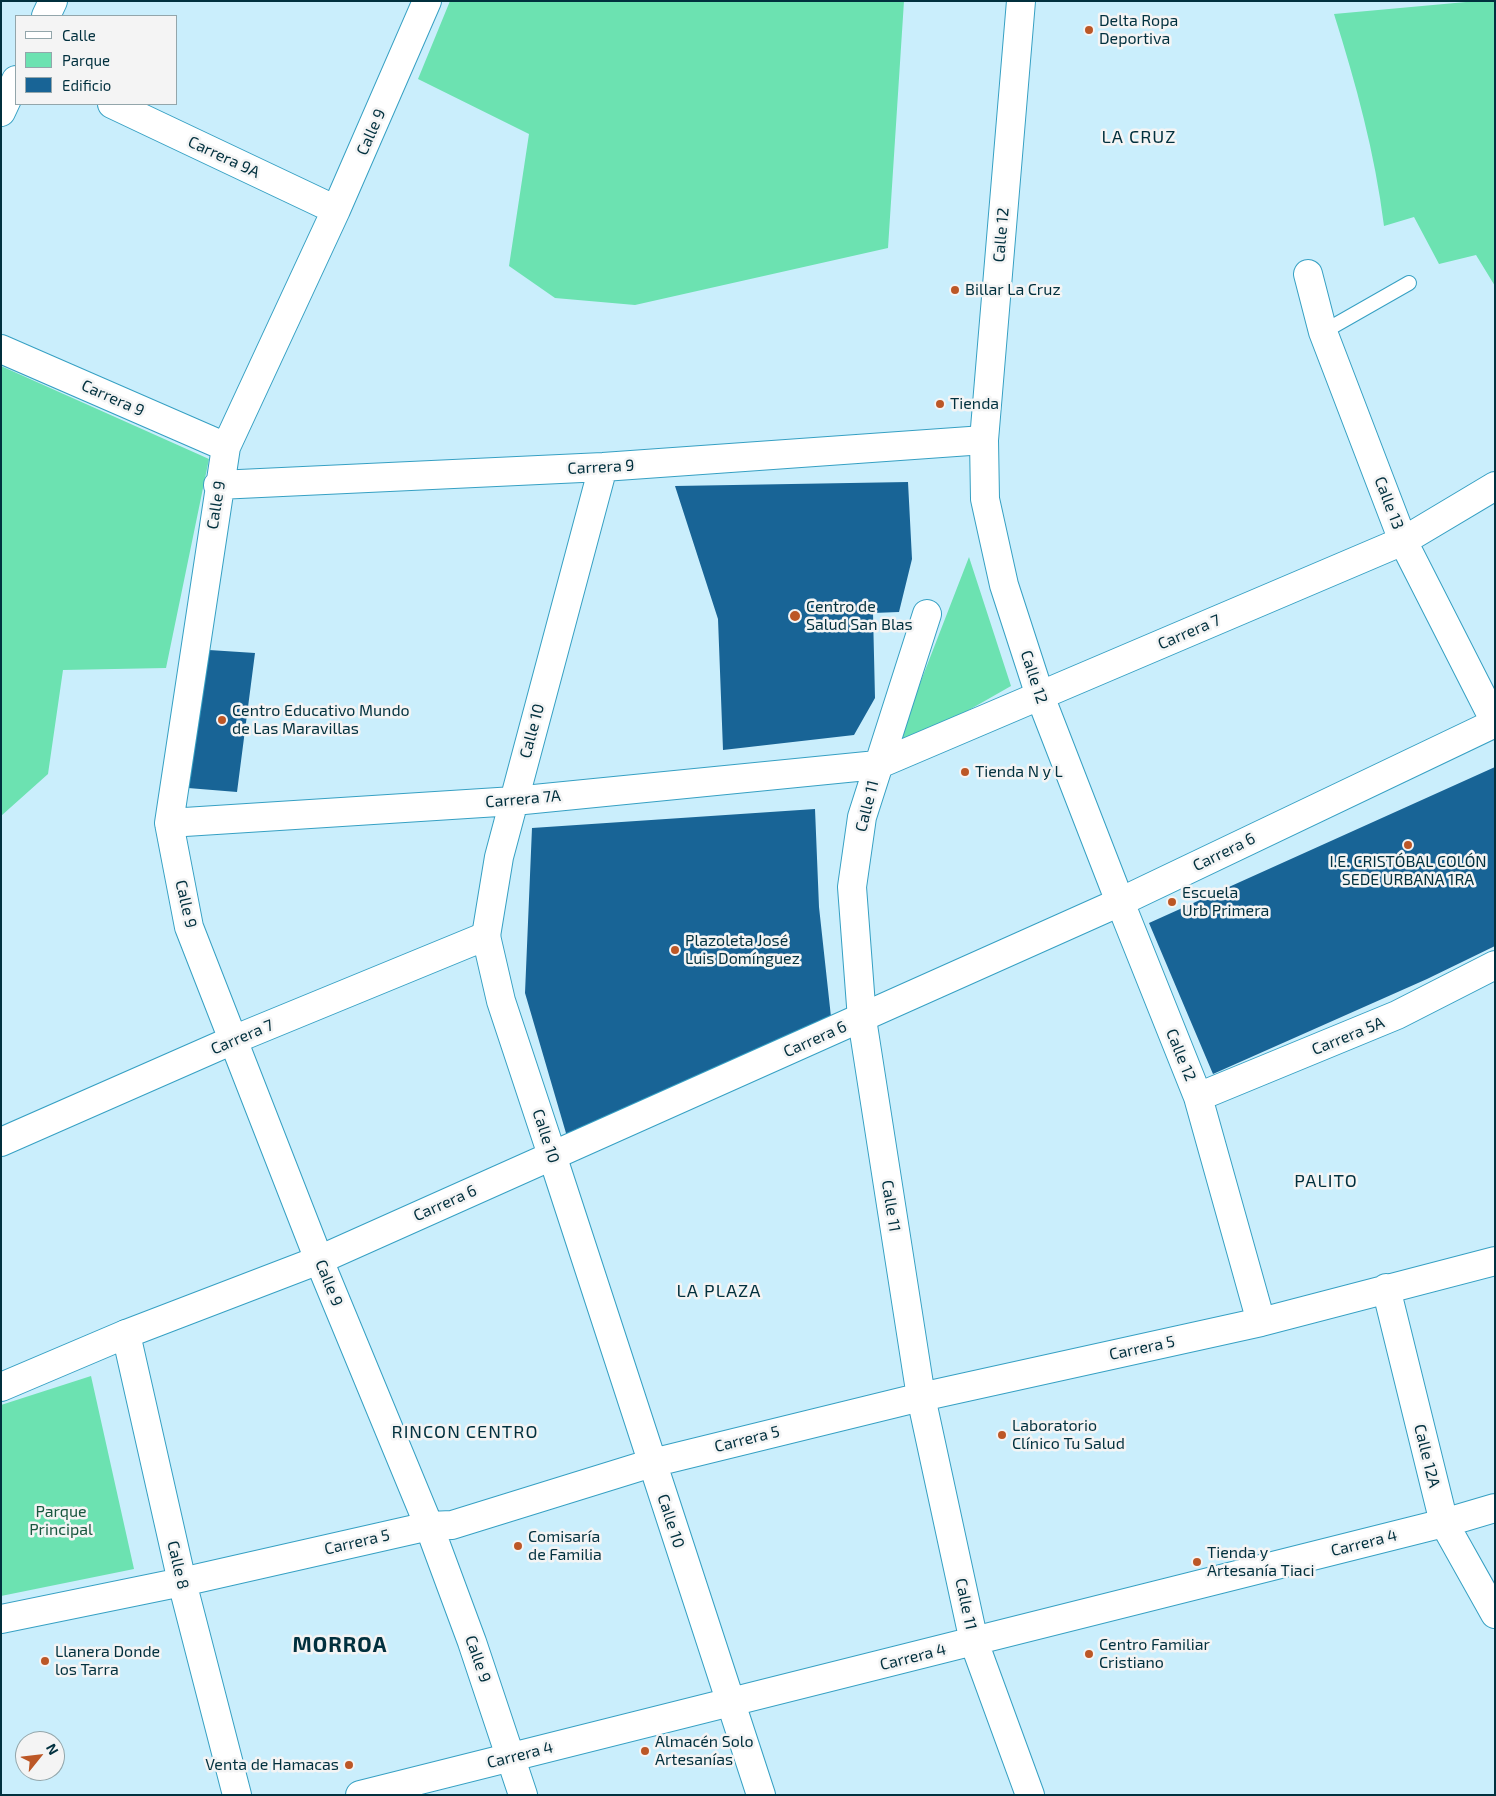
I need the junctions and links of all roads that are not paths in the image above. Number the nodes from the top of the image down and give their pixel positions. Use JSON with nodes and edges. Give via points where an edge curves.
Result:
{"nodes":[{"id":1,"x":53,"y":1,"type":"edge"},
{"id":2,"x":427,"y":1,"type":"edge"},
{"id":3,"x":1021,"y":1,"type":"edge"},
{"id":4,"x":46,"y":15,"type":"edge"},
{"id":5,"x":15,"y":82,"type":"edge"},
{"id":6,"x":114,"y":105,"type":"edge"},
{"id":7,"x":1,"y":112,"type":"edge"},
{"id":8,"x":336,"y":210,"type":"junction"},
{"id":9,"x":1308,"y":274,"type":"dead end"},
{"id":10,"x":1409,"y":283,"type":"dead end"},
{"id":11,"x":1323,"y":332,"type":"junction"},
{"id":12,"x":1,"y":349,"type":"edge"},
{"id":13,"x":984,"y":440,"type":"junction"},
{"id":14,"x":226,"y":447,"type":"junction"},
{"id":15,"x":603,"y":467,"type":"junction"},
{"id":16,"x":218,"y":486,"type":"junction"},
{"id":17,"x":1495,"y":486,"type":"edge"},
{"id":18,"x":1403,"y":540,"type":"junction"},
{"id":19,"x":927,"y":614,"type":"dead end"},
{"id":20,"x":1040,"y":696,"type":"junction"},
{"id":21,"x":1495,"y":722,"type":"edge"},
{"id":22,"x":877,"y":765,"type":"junction"},
{"id":23,"x":514,"y":801,"type":"junction"},
{"id":24,"x":169,"y":823,"type":"junction"},
{"id":25,"x":1120,"y":902,"type":"junction"},
{"id":26,"x":486,"y":936,"type":"junction"},
{"id":27,"x":1495,"y":965,"type":"edge"},
{"id":28,"x":862,"y":1019,"type":"junction"},
{"id":29,"x":233,"y":1040,"type":"junction"},
{"id":30,"x":1198,"y":1097,"type":"junction"},
{"id":31,"x":1,"y":1142,"type":"edge"},
{"id":32,"x":552,"y":1155,"type":"junction"},
{"id":33,"x":319,"y":1260,"type":"junction"},
{"id":34,"x":1495,"y":1261,"type":"edge"},
{"id":35,"x":1386,"y":1288,"type":"junction"},
{"id":36,"x":1260,"y":1322,"type":"junction"},
{"id":37,"x":126,"y":1334,"type":"junction"},
{"id":38,"x":1,"y":1387,"type":"edge"},
{"id":39,"x":920,"y":1397,"type":"junction"},
{"id":40,"x":652,"y":1463,"type":"junction"},
{"id":41,"x":1495,"y":1508,"type":"edge"},
{"id":42,"x":1444,"y":1523,"type":"junction"},
{"id":43,"x":429,"y":1526,"type":"junction"},
{"id":44,"x":182,"y":1582,"type":"junction"},
{"id":45,"x":1495,"y":1614,"type":"edge"},
{"id":46,"x":1,"y":1619,"type":"edge"},
{"id":47,"x":974,"y":1642,"type":"junction"},
{"id":48,"x":730,"y":1702,"type":"junction"},
{"id":49,"x":511,"y":1758,"type":"junction"},
{"id":50,"x":238,"y":1795,"type":"edge"},
{"id":51,"x":360,"y":1795,"type":"edge"},
{"id":52,"x":523,"y":1795,"type":"edge"},
{"id":53,"x":761,"y":1795,"type":"edge"},
{"id":54,"x":1030,"y":1795,"type":"edge"}],
"edges":[{"from":1,"to":4,"type":"street"},
{"from":2,"to":8,"type":"street","name":"Calle 9"},
{"from":3,"to":13,"type":"street","name":"Calle 12"},
{"from":5,"to":7,"type":"street"},
{"from":6,"to":8,"type":"street","name":"Carrera 9A"},
{"from":8,"to":14,"type":"street","name":"Calle 9"},
{"from":9,"to":11,"type":"street","name":"Calle 13"},
{"from":10,"to":11,"type":"lane"},
{"from":11,"to":18,"type":"street","name":"Calle 13"},
{"from":12,"to":14,"type":"street","name":"Carrera 9"},
{"from":13,"to":15,"type":"street","name":"Carrera 9"},
{"from":13,"to":20,"type":"street","name":"Calle 12","via":[[988,509],[1004,585]]},
{"from":14,"to":16,"type":"street","name":"Calle 9"},
{"from":15,"to":16,"type":"street","name":"Carrera 9"},
{"from":15,"to":23,"type":"street","name":"Calle 10"},
{"from":16,"to":24,"type":"street","name":"Calle 9"},
{"from":17,"to":18,"type":"street","name":"Carrera 7"},
{"from":18,"to":20,"type":"street","name":"Carrera 7"},
{"from":18,"to":21,"type":"street","name":"Calle 13"},
{"from":19,"to":22,"type":"street","name":"Calle 11"},
{"from":20,"to":22,"type":"street","name":"Carrera 7"},
{"from":20,"to":25,"type":"street","name":"Calle 12"},
{"from":21,"to":25,"type":"street","name":"Carrera 6"},
{"from":22,"to":23,"type":"street","name":"Carrera 7A"},
{"from":22,"to":28,"type":"street","name":"Calle 11","via":[[862,817],[852,887]]},
{"from":23,"to":24,"type":"street","name":"Carrera 7A"},
{"from":23,"to":26,"type":"street","name":"Calle 10","via":[[499,858]]},
{"from":24,"to":29,"type":"street","name":"Calle 9","via":[[189,926]]},
{"from":25,"to":28,"type":"street","name":"Carrera 6"},
{"from":25,"to":30,"type":"street","name":"Calle 12"},
{"from":26,"to":29,"type":"street","name":"Carrera 7"},
{"from":26,"to":32,"type":"street","name":"Calle 10","via":[[501,1001]]},
{"from":27,"to":30,"type":"street","name":"Carrera 5A","via":[[1398,1015]]},
{"from":28,"to":32,"type":"street","name":"Carrera 6"},
{"from":28,"to":39,"type":"street","name":"Calle 11"},
{"from":29,"to":31,"type":"street","name":"Carrera 7"},
{"from":29,"to":33,"type":"street","name":"Calle 9"},
{"from":30,"to":36,"type":"street","name":"Calle 12"},
{"from":32,"to":33,"type":"street","name":"Carrera 6"},
{"from":32,"to":40,"type":"street","name":"Calle 10"},
{"from":33,"to":37,"type":"street","name":"Carrera 6"},
{"from":33,"to":43,"type":"street","name":"Calle 9"},
{"from":34,"to":35,"type":"street","name":"Carrera 5"},
{"from":35,"to":36,"type":"street","name":"Carrera 5"},
{"from":35,"to":42,"type":"street","name":"Calle 12A"},
{"from":36,"to":39,"type":"street","name":"Carrera 5"},
{"from":37,"to":38,"type":"street","name":"Carrera 6"},
{"from":37,"to":44,"type":"street","name":"Calle 8"},
{"from":39,"to":40,"type":"street","name":"Carrera 5"},
{"from":39,"to":47,"type":"street","name":"Calle 11"},
{"from":40,"to":43,"type":"street","name":"Carrera 5","via":[[452,1525]]},
{"from":40,"to":48,"type":"street","name":"Calle 10"},
{"from":41,"to":42,"type":"street","name":"Carrera 4"},
{"from":42,"to":45,"type":"street","name":"Calle 12A"},
{"from":42,"to":47,"type":"street","name":"Carrera 4"},
{"from":43,"to":44,"type":"street","name":"Carrera 5"},
{"from":43,"to":49,"type":"street","name":"Calle 9"},
{"from":44,"to":46,"type":"street","name":"Carrera 5"},
{"from":44,"to":50,"type":"street","name":"Calle 8"},
{"from":47,"to":48,"type":"street","name":"Carrera 4"},
{"from":47,"to":54,"type":"street","name":"Calle 11"},
{"from":48,"to":49,"type":"street","name":"Carrera 4"},
{"from":48,"to":53,"type":"street","name":"Calle 10"},
{"from":49,"to":51,"type":"street","name":"Carrera 4"},
{"from":49,"to":52,"type":"street","name":"Calle 9"}]}
